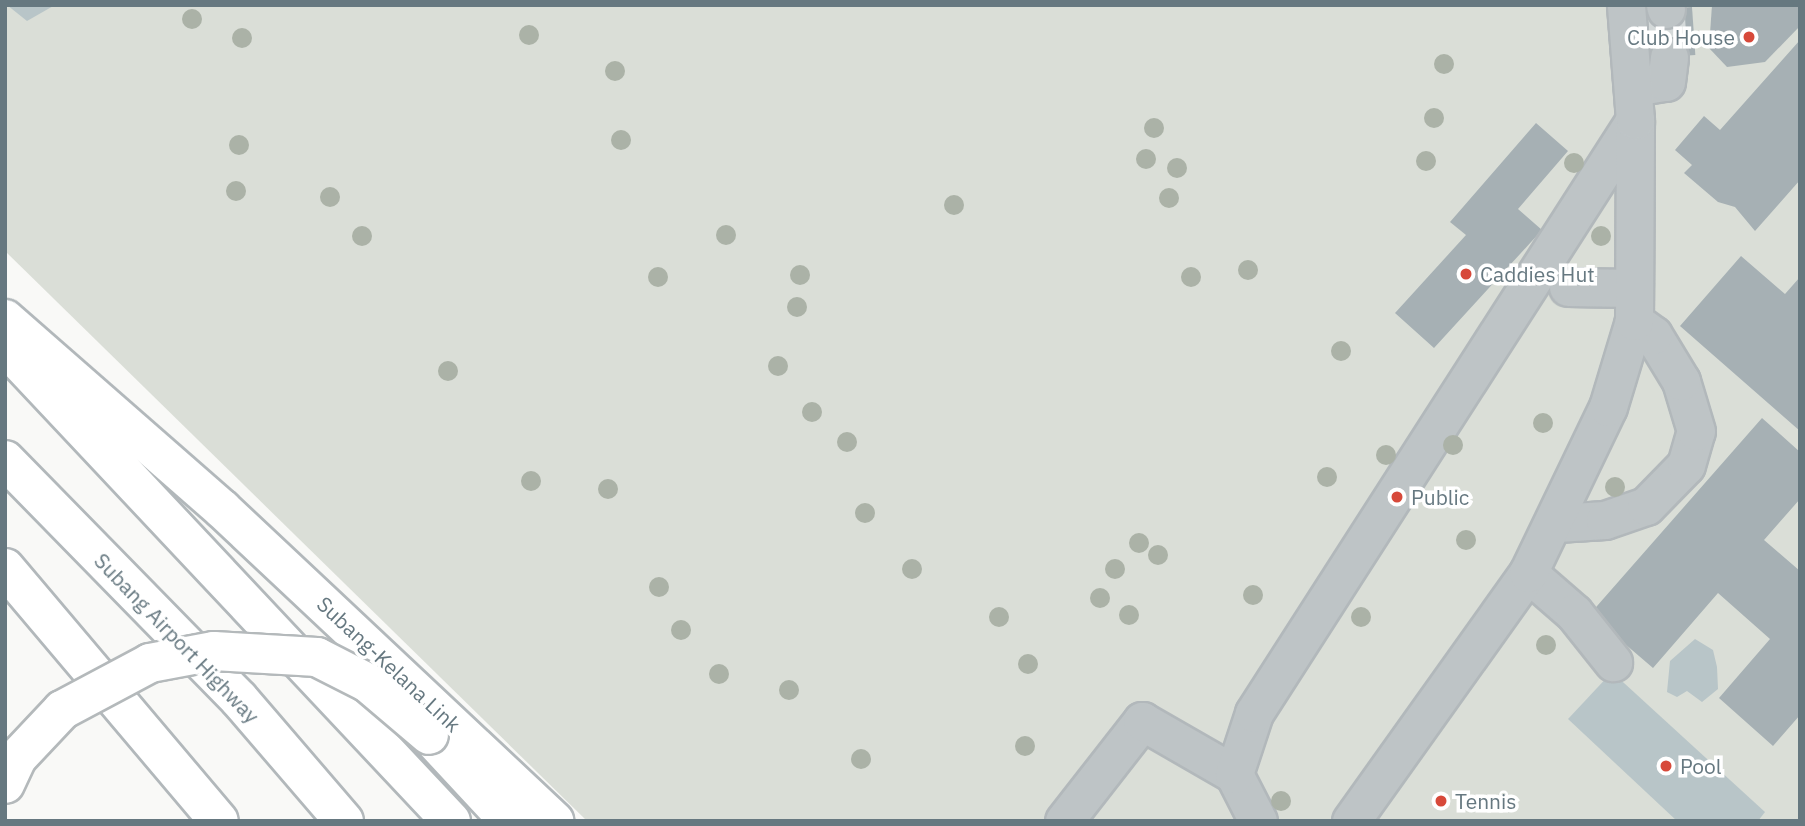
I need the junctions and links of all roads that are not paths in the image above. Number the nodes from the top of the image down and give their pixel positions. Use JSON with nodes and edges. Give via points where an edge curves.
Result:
{"nodes":[{"id":1,"x":1626,"y":5,"type":"edge"},
{"id":2,"x":1669,"y":57,"type":"tunnel mouth"},
{"id":3,"x":1634,"y":103,"type":"junction"},
{"id":4,"x":1618,"y":179,"type":"junction"},
{"id":5,"x":1568,"y":286,"type":"dead end"},
{"id":6,"x":1634,"y":305,"type":"junction"},
{"id":7,"x":5,"y":319,"type":"edge"},
{"id":8,"x":5,"y":346,"type":"edge"},
{"id":9,"x":5,"y":460,"type":"edge"},
{"id":10,"x":1557,"y":523,"type":"junction"},
{"id":11,"x":5,"y":568,"type":"edge"},
{"id":12,"x":1528,"y":573,"type":"junction"},
{"id":13,"x":1613,"y":662,"type":"dead end"},
{"id":14,"x":1234,"y":774,"type":"junction"},
{"id":15,"x":5,"y":784,"type":"edge"},
{"id":16,"x":219,"y":821,"type":"edge"},
{"id":17,"x":344,"y":821,"type":"edge"},
{"id":18,"x":451,"y":821,"type":"edge"},
{"id":19,"x":509,"y":821,"type":"edge"},
{"id":20,"x":554,"y":821,"type":"edge"},
{"id":21,"x":1064,"y":821,"type":"edge"},
{"id":22,"x":1258,"y":821,"type":"edge"},
{"id":23,"x":1351,"y":821,"type":"edge"}],
"edges":[{"from":1,"to":3,"type":"lane"},
{"from":2,"to":3,"type":"lane","via":[[1666,82]]},
{"from":3,"to":4,"type":"lane"},
{"from":4,"to":6,"type":"lane"},
{"from":4,"to":14,"type":"lane","via":[[1297,641],[1254,713]]},
{"from":5,"to":6,"type":"lane"},
{"from":6,"to":10,"type":"lane","via":[[1608,407]]},
{"from":6,"to":10,"type":"lane","via":[[1681,381],[1696,432],[1686,465],[1646,506],[1605,520]]},
{"from":7,"to":20,"type":"main road","name":"Subang-Kelana Link","via":[[222,509]]},
{"from":8,"to":18,"type":"main road"},
{"from":9,"to":17,"type":"main road","name":"Subang Airport Highway","via":[[239,699]]},
{"from":10,"to":12,"type":"lane"},
{"from":11,"to":16,"type":"main road"},
{"from":12,"to":13,"type":"lane","via":[[1574,613]]},
{"from":12,"to":23,"type":"lane"},
{"from":14,"to":21,"type":"lane","via":[[1142,721]]},
{"from":14,"to":22,"type":"lane"},
{"from":15,"to":19,"type":"main road","bridge":true,"via":[[17,758],[62,710],[149,663],[214,651],[317,657],[368,683],[429,735]]}]}
